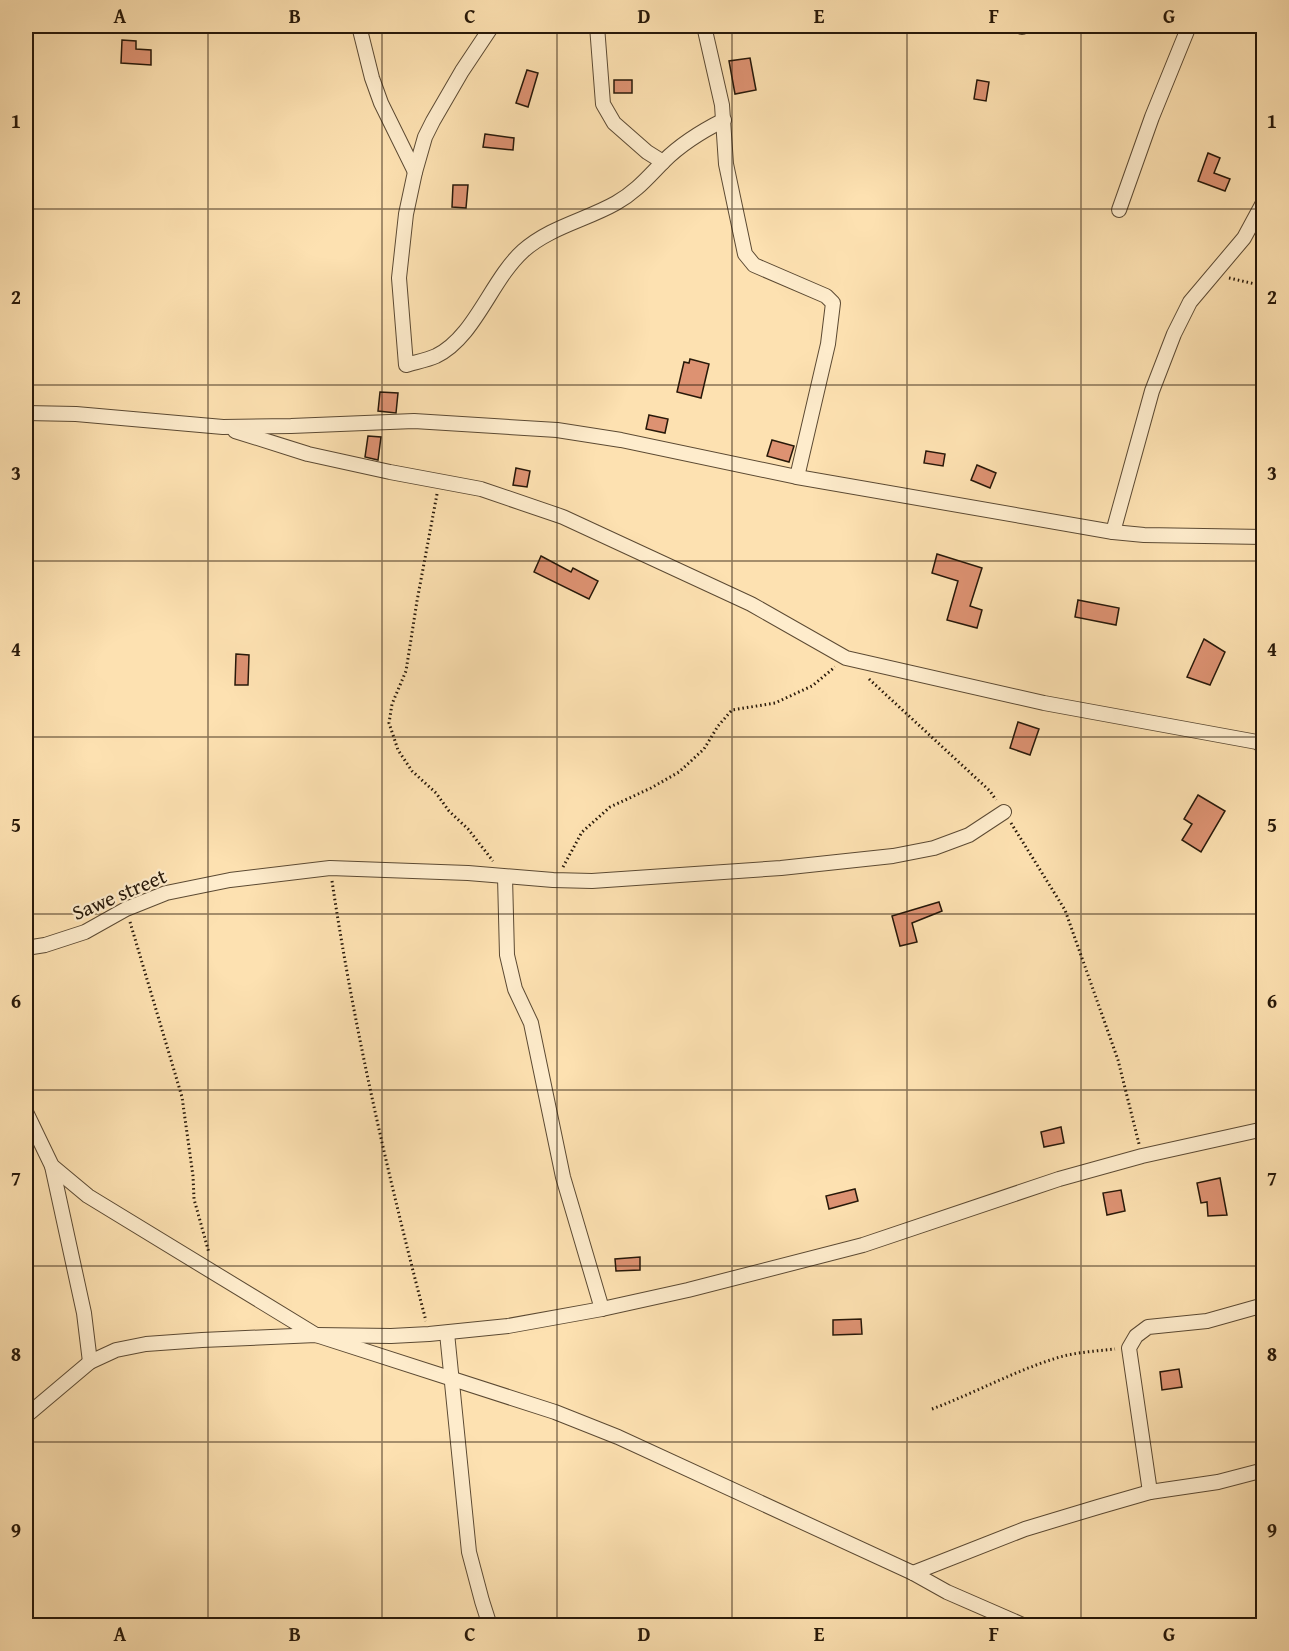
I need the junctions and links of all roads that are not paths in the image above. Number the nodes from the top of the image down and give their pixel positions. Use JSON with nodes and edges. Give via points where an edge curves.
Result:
{"nodes":[{"id":1,"x":359,"y":26,"type":"edge"},
{"id":2,"x":492,"y":26,"type":"edge"},
{"id":3,"x":597,"y":26,"type":"edge"},
{"id":4,"x":704,"y":26,"type":"edge"},
{"id":5,"x":1189,"y":26,"type":"edge"},
{"id":6,"x":724,"y":120,"type":"junction"},
{"id":7,"x":663,"y":162,"type":"junction"},
{"id":8,"x":415,"y":172,"type":"junction"},
{"id":9,"x":1263,"y":201,"type":"edge"},
{"id":10,"x":1119,"y":210,"type":"dead end"},
{"id":11,"x":26,"y":413,"type":"edge"},
{"id":12,"x":223,"y":427,"type":"junction"},
{"id":13,"x":797,"y":477,"type":"junction"},
{"id":14,"x":1113,"y":532,"type":"junction"},
{"id":15,"x":1263,"y":537,"type":"edge"},
{"id":16,"x":1263,"y":747,"type":"edge"},
{"id":17,"x":1004,"y":812,"type":"road end"},
{"id":18,"x":505,"y":877,"type":"junction"},
{"id":19,"x":26,"y":948,"type":"edge"},
{"id":20,"x":26,"y":1112,"type":"edge"},
{"id":21,"x":1263,"y":1129,"type":"edge"},
{"id":22,"x":52,"y":1166,"type":"junction"},
{"id":23,"x":1263,"y":1305,"type":"edge"},
{"id":24,"x":602,"y":1309,"type":"junction"},
{"id":25,"x":447,"y":1333,"type":"junction"},
{"id":26,"x":316,"y":1335,"type":"junction"},
{"id":27,"x":90,"y":1362,"type":"junction"},
{"id":28,"x":452,"y":1378,"type":"junction"},
{"id":29,"x":26,"y":1416,"type":"edge"},
{"id":30,"x":1263,"y":1470,"type":"edge"},
{"id":31,"x":1150,"y":1492,"type":"junction"},
{"id":32,"x":913,"y":1573,"type":"junction"},
{"id":33,"x":490,"y":1626,"type":"edge"},
{"id":34,"x":1025,"y":1626,"type":"edge"}],
"edges":[{"from":1,"to":8,"type":"street","via":[[381,103]]},
{"from":2,"to":8,"type":"street","via":[[433,121]]},
{"from":3,"to":7,"type":"street","via":[[603,104],[614,123]]},
{"from":4,"to":6,"type":"street"},
{"from":5,"to":10,"type":"street"},
{"from":6,"to":7,"type":"street","via":[[687,140]]},
{"from":6,"to":13,"type":"street","via":[[726,164],[745,254],[754,266],[826,296],[833,303],[828,344]]},
{"from":7,"to":8,"type":"street","via":[[617,203],[571,223],[523,251],[464,333],[437,356],[406,365],[399,278]]},
{"from":9,"to":14,"type":"street","via":[[1244,238],[1190,302],[1174,334],[1152,391]]},
{"from":11,"to":12,"type":"street"},
{"from":12,"to":13,"type":"street","via":[[414,421],[526,428],[621,440]]},
{"from":12,"to":16,"type":"street","via":[[308,454],[481,489],[563,517],[751,604],[846,658],[1044,703],[1257,742]]},
{"from":13,"to":14,"type":"street"},
{"from":14,"to":15,"type":"street"},
{"from":17,"to":18,"type":"street","name":"Sawe street","via":[[969,835],[934,848],[893,856],[641,879]]},
{"from":18,"to":19,"type":"street","name":"Sawe street","via":[[330,868],[230,880],[166,893],[85,932]]},
{"from":18,"to":24,"type":"street","via":[[507,955],[514,989],[531,1023],[563,1177]]},
{"from":20,"to":22,"type":"street"},
{"from":21,"to":24,"type":"street","via":[[1059,1179],[863,1245]]},
{"from":22,"to":26,"type":"street","via":[[88,1196]]},
{"from":22,"to":27,"type":"street","via":[[84,1313]]},
{"from":23,"to":31,"type":"street","via":[[1207,1321],[1148,1327],[1136,1336],[1129,1348]]},
{"from":24,"to":25,"type":"street"},
{"from":25,"to":26,"type":"street"},
{"from":25,"to":28,"type":"street"},
{"from":26,"to":27,"type":"street","via":[[146,1344],[116,1350]]},
{"from":26,"to":28,"type":"street"},
{"from":27,"to":29,"type":"street"},
{"from":28,"to":32,"type":"street","via":[[618,1437]]},
{"from":28,"to":33,"type":"street","via":[[469,1552]]},
{"from":30,"to":31,"type":"street","via":[[1218,1482]]},
{"from":31,"to":32,"type":"street","via":[[1025,1529]]},
{"from":32,"to":34,"type":"street"}]}
